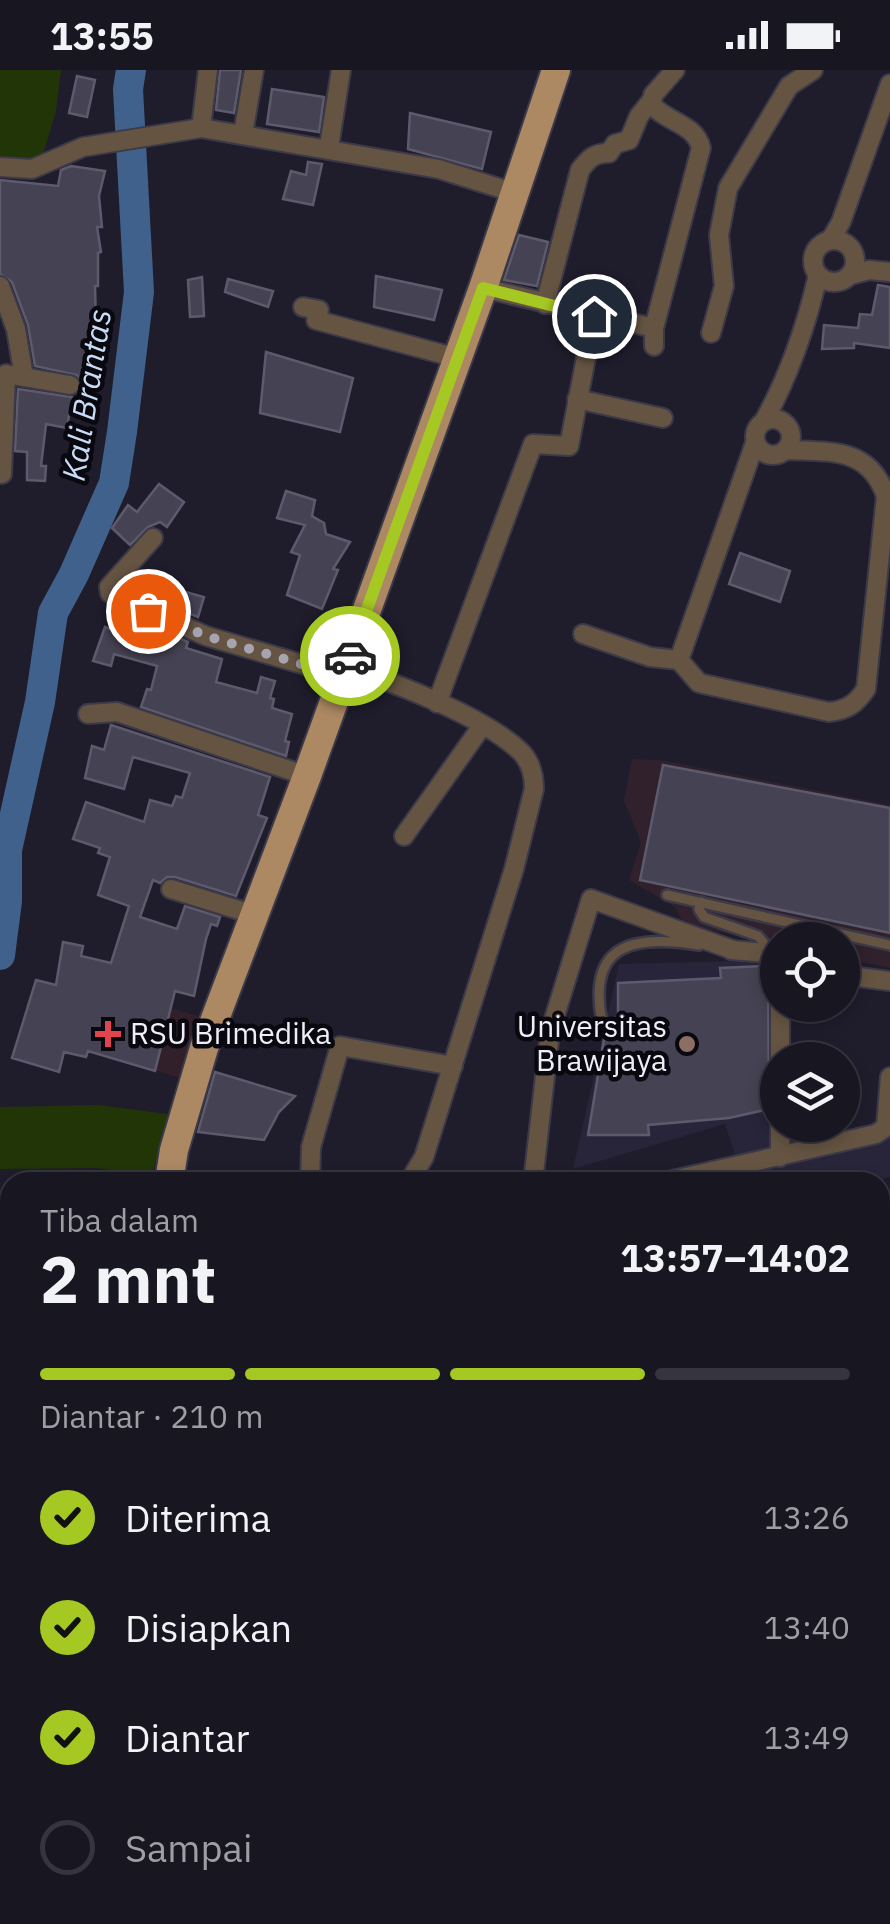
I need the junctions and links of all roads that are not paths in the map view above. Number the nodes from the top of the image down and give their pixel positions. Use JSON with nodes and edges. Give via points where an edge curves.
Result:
{"nodes":[{"id":1,"x":208,"y":70,"type":"edge"},
{"id":2,"x":254,"y":70,"type":"edge"},
{"id":3,"x":341,"y":70,"type":"edge"},
{"id":4,"x":556,"y":70,"type":"edge"},
{"id":5,"x":675,"y":70,"type":"edge"},
{"id":6,"x":814,"y":70,"type":"edge"},
{"id":7,"x":890,"y":84,"type":"edge"},
{"id":8,"x":651,"y":101,"type":"junction"},
{"id":9,"x":201,"y":128,"type":"junction"},
{"id":10,"x":243,"y":134,"type":"junction"},
{"id":11,"x":329,"y":147,"type":"junction"},
{"id":12,"x":0,"y":167,"type":"edge"},
{"id":13,"x":516,"y":193,"type":"junction"},
{"id":14,"x":837,"y":240,"type":"junction"},
{"id":15,"x":858,"y":268,"type":"junction"},
{"id":16,"x":890,"y":272,"type":"edge"},
{"id":17,"x":824,"y":278,"type":"junction"},
{"id":18,"x":0,"y":286,"type":"edge"},
{"id":19,"x":483,"y":288,"type":"junction"},
{"id":20,"x":546,"y":304,"type":"junction"},
{"id":21,"x":303,"y":307,"type":"dead end"},
{"id":22,"x":594,"y":316,"type":"junction"},
{"id":23,"x":712,"y":333,"type":"dead end"},
{"id":24,"x":457,"y":358,"type":"junction"},
{"id":25,"x":10,"y":374,"type":"edge"},
{"id":26,"x":70,"y":385,"type":"dead end"},
{"id":27,"x":577,"y":399,"type":"junction"},
{"id":28,"x":775,"y":401,"type":"junction"},
{"id":29,"x":663,"y":418,"type":"dead end"},
{"id":30,"x":777,"y":441,"type":"junction"},
{"id":31,"x":1,"y":474,"type":"edge"},
{"id":32,"x":22,"y":478,"type":"dead end"},
{"id":33,"x":153,"y":538,"type":"dead end"},
{"id":34,"x":583,"y":634,"type":"dead end"},
{"id":35,"x":679,"y":660,"type":"junction"},
{"id":36,"x":344,"y":672,"type":"junction"},
{"id":37,"x":437,"y":704,"type":"junction"},
{"id":38,"x":88,"y":714,"type":"dead end"},
{"id":39,"x":482,"y":726,"type":"junction"},
{"id":40,"x":307,"y":776,"type":"junction"},
{"id":41,"x":404,"y":836,"type":"dead end"},
{"id":42,"x":170,"y":889,"type":"dead end"},
{"id":43,"x":667,"y":895,"type":"dead end"},
{"id":44,"x":701,"y":902,"type":"junction"},
{"id":45,"x":255,"y":915,"type":"junction"},
{"id":46,"x":760,"y":938,"type":"edge"},
{"id":47,"x":890,"y":945,"type":"edge"},
{"id":48,"x":732,"y":950,"type":"junction"},
{"id":49,"x":760,"y":955,"type":"edge"},
{"id":50,"x":860,"y":977,"type":"edge"},
{"id":51,"x":890,"y":981,"type":"edge"},
{"id":52,"x":604,"y":1030,"type":"dead end"},
{"id":53,"x":452,"y":1066,"type":"junction"},
{"id":54,"x":890,"y":1077,"type":"edge"},
{"id":55,"x":780,"y":1142,"type":"edge"},
{"id":56,"x":780,"y":1157,"type":"junction"},
{"id":57,"x":171,"y":1172,"type":"edge"},
{"id":58,"x":310,"y":1172,"type":"edge"},
{"id":59,"x":415,"y":1172,"type":"edge"},
{"id":60,"x":534,"y":1172,"type":"edge"},
{"id":61,"x":710,"y":1172,"type":"edge"}],
"edges":[{"from":1,"to":9,"type":"street"},
{"from":2,"to":10,"type":"street"},
{"from":3,"to":11,"type":"street"},
{"from":4,"to":13,"type":"main road"},
{"from":5,"to":8,"type":"street"},
{"from":6,"to":23,"type":"street","via":[[789,86],[728,188],[719,235],[724,286]]},
{"from":7,"to":14,"type":"street"},
{"from":8,"to":20,"type":"street","via":[[628,140],[590,157],[580,170]]},
{"from":8,"to":22,"type":"street","via":[[698,136],[702,148],[654,337]]},
{"from":9,"to":10,"type":"street"},
{"from":9,"to":12,"type":"street","via":[[66,152],[32,169]]},
{"from":10,"to":11,"type":"street"},
{"from":11,"to":13,"type":"street"},
{"from":13,"to":19,"type":"main road"},
{"from":14,"to":15,"type":"street"},
{"from":14,"to":17,"type":"street","via":[[819,245],[812,256]]},
{"from":15,"to":16,"type":"street"},
{"from":15,"to":17,"type":"street"},
{"from":17,"to":28,"type":"street"},
{"from":18,"to":25,"type":"street","via":[[16,329]]},
{"from":19,"to":20,"type":"street"},
{"from":19,"to":24,"type":"main road"},
{"from":20,"to":22,"type":"street"},
{"from":21,"to":24,"type":"street","via":[[319,310],[316,320]]},
{"from":22,"to":27,"type":"street"},
{"from":24,"to":36,"type":"main road"},
{"from":25,"to":26,"type":"street"},
{"from":25,"to":31,"type":"street"},
{"from":27,"to":29,"type":"street"},
{"from":27,"to":37,"type":"street","via":[[568,446],[533,444]]},
{"from":28,"to":30,"type":"street"},
{"from":28,"to":30,"type":"street","via":[[755,430]]},
{"from":30,"to":35,"type":"street","via":[[750,465]]},
{"from":30,"to":35,"type":"street","via":[[858,458],[873,469],[886,496],[866,689],[857,702],[829,712],[699,683]]},
{"from":31,"to":32,"type":"street"},
{"from":33,"to":36,"type":"street","via":[[110,593],[206,636]]},
{"from":34,"to":35,"type":"street"},
{"from":36,"to":37,"type":"street"},
{"from":36,"to":40,"type":"main road"},
{"from":37,"to":39,"type":"street"},
{"from":38,"to":40,"type":"street","via":[[117,712]]},
{"from":39,"to":41,"type":"street"},
{"from":39,"to":53,"type":"street","via":[[522,754],[534,790]]},
{"from":40,"to":45,"type":"main road"},
{"from":42,"to":45,"type":"street"},
{"from":43,"to":44,"type":"lane"},
{"from":44,"to":46,"type":"lane","via":[[704,918]]},
{"from":44,"to":47,"type":"lane"},
{"from":45,"to":57,"type":"main road","via":[[204,1048]]},
{"from":48,"to":49,"type":"street"},
{"from":48,"to":52,"type":"lane","via":[[668,941],[626,944],[601,970]]},
{"from":48,"to":60,"type":"street","via":[[591,898],[550,1032]]},
{"from":50,"to":51,"type":"street"},
{"from":53,"to":58,"type":"street","via":[[340,1046],[311,1146]]},
{"from":53,"to":59,"type":"street"},
{"from":54,"to":56,"type":"street","via":[[882,1131]]},
{"from":55,"to":56,"type":"street"},
{"from":56,"to":61,"type":"street"}]}
